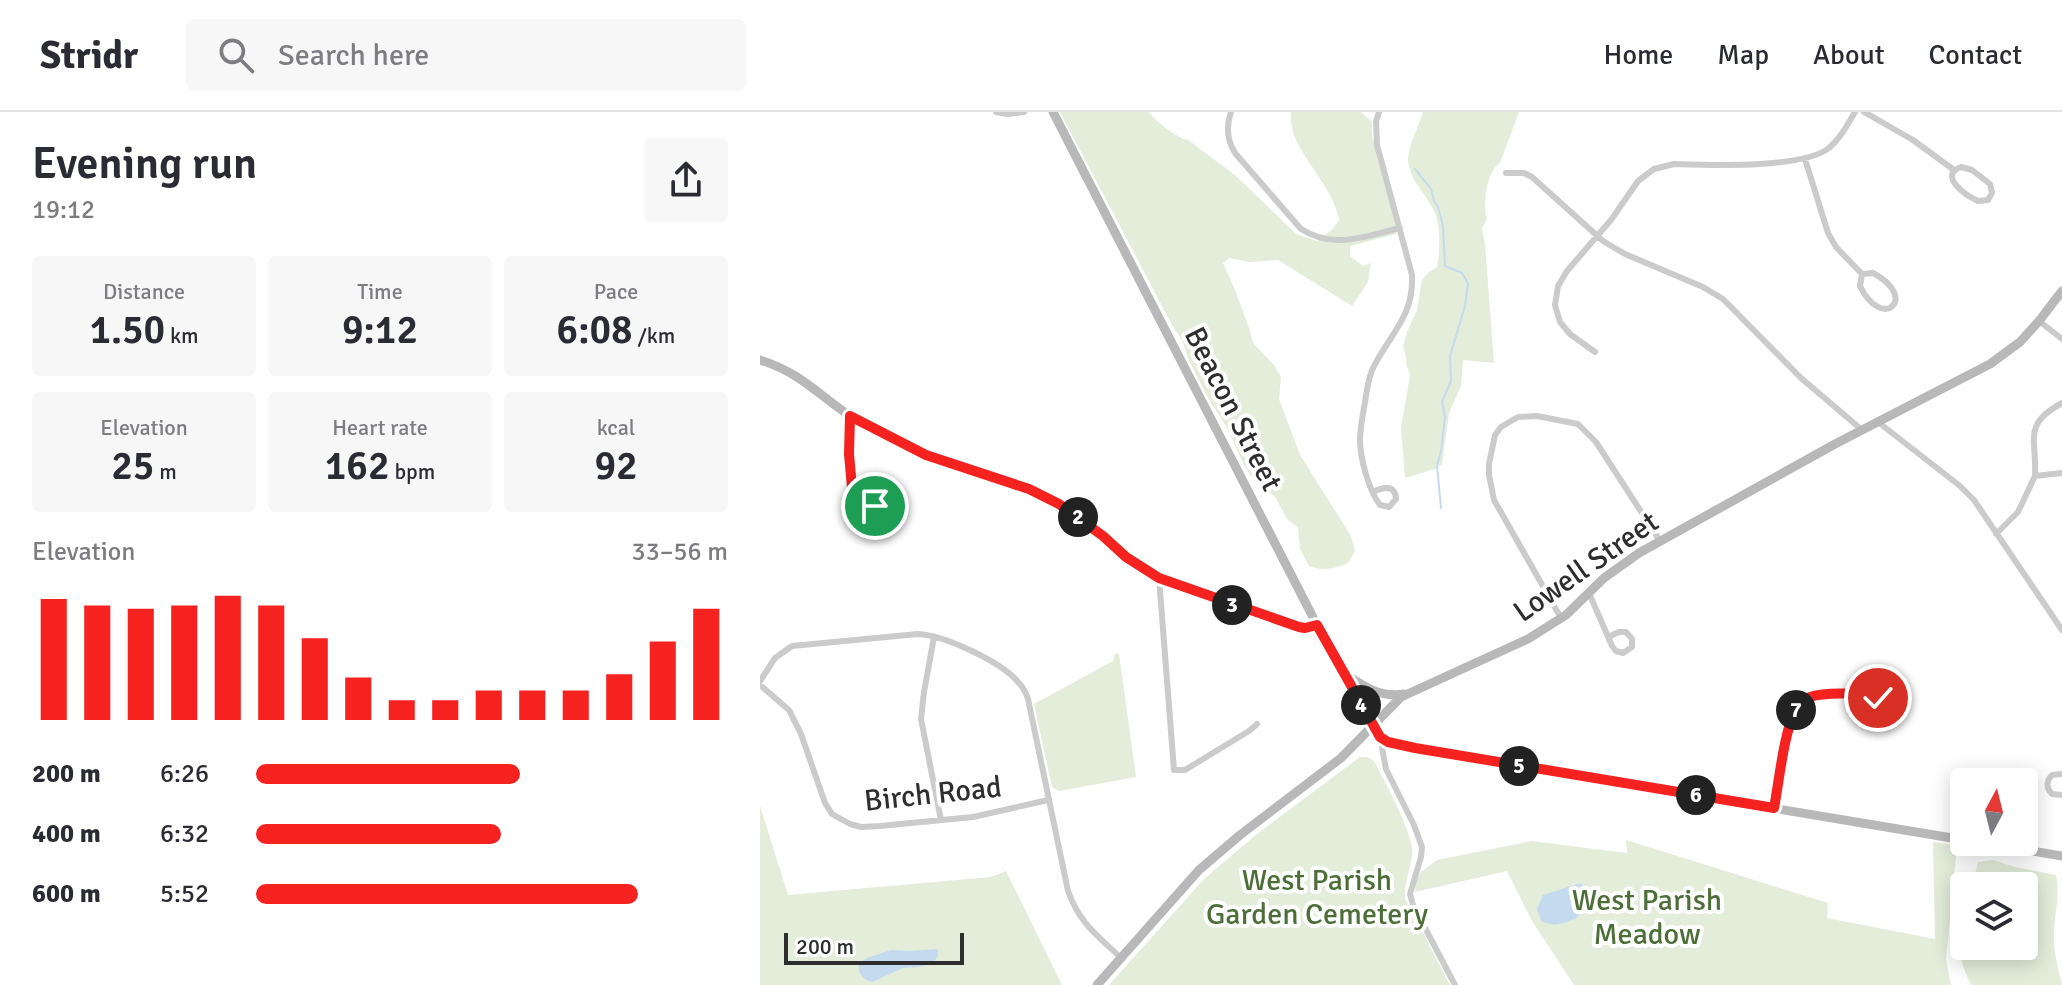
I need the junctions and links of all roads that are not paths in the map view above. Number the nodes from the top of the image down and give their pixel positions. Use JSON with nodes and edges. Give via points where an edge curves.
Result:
{"nodes":[{"id":1,"x":996,"y":112,"type":"edge"},
{"id":2,"x":1024,"y":112,"type":"edge"},
{"id":3,"x":1053,"y":112,"type":"edge"},
{"id":4,"x":1231,"y":112,"type":"edge"},
{"id":5,"x":1379,"y":112,"type":"edge"},
{"id":6,"x":1855,"y":112,"type":"edge"},
{"id":7,"x":1864,"y":112,"type":"edge"},
{"id":8,"x":1805,"y":159,"type":"junction"},
{"id":9,"x":1954,"y":170,"type":"junction"},
{"id":10,"x":1506,"y":173,"type":"dead end"},
{"id":11,"x":1400,"y":228,"type":"junction"},
{"id":12,"x":1597,"y":236,"type":"junction"},
{"id":13,"x":1862,"y":274,"type":"junction"},
{"id":14,"x":2062,"y":291,"type":"edge"},
{"id":15,"x":2039,"y":321,"type":"junction"},
{"id":16,"x":2062,"y":339,"type":"edge"},
{"id":17,"x":1595,"y":352,"type":"dead end"},
{"id":18,"x":760,"y":360,"type":"edge"},
{"id":19,"x":2062,"y":403,"type":"edge"},
{"id":20,"x":850,"y":416,"type":"junction"},
{"id":21,"x":1878,"y":422,"type":"junction"},
{"id":22,"x":1862,"y":430,"type":"junction"},
{"id":23,"x":2062,"y":473,"type":"edge"},
{"id":24,"x":2035,"y":476,"type":"junction"},
{"id":25,"x":1373,"y":492,"type":"dead end"},
{"id":26,"x":853,"y":499,"type":"junction"},
{"id":27,"x":1996,"y":534,"type":"junction"},
{"id":28,"x":1660,"y":541,"type":"junction"},
{"id":29,"x":1159,"y":578,"type":"junction"},
{"id":30,"x":1589,"y":593,"type":"junction"},
{"id":31,"x":1561,"y":618,"type":"junction"},
{"id":32,"x":1317,"y":625,"type":"junction"},
{"id":33,"x":2062,"y":630,"type":"edge"},
{"id":34,"x":934,"y":637,"type":"junction"},
{"id":35,"x":1608,"y":637,"type":"dead end"},
{"id":36,"x":1342,"y":671,"type":"junction"},
{"id":37,"x":760,"y":683,"type":"edge"},
{"id":38,"x":1867,"y":691,"type":"dead end"},
{"id":39,"x":1411,"y":692,"type":"junction"},
{"id":40,"x":1257,"y":724,"type":"dead end"},
{"id":41,"x":1373,"y":727,"type":"junction"},
{"id":42,"x":1380,"y":737,"type":"junction"},
{"id":43,"x":2062,"y":774,"type":"edge"},
{"id":44,"x":2062,"y":795,"type":"edge"},
{"id":45,"x":1048,"y":800,"type":"junction"},
{"id":46,"x":1774,"y":808,"type":"junction"},
{"id":47,"x":941,"y":820,"type":"junction"},
{"id":48,"x":1950,"y":838,"type":"edge"},
{"id":49,"x":2038,"y":850,"type":"edge"},
{"id":50,"x":2062,"y":853,"type":"edge"},
{"id":51,"x":1121,"y":958,"type":"junction"},
{"id":52,"x":1097,"y":985,"type":"edge"},
{"id":53,"x":1455,"y":985,"type":"edge"}],
"edges":[{"from":1,"to":2,"type":"street"},
{"from":3,"to":32,"type":"main road","name":"Beacon Street"},
{"from":4,"to":11,"type":"street","via":[[1230,146],[1301,229],[1341,241]]},
{"from":5,"to":11,"type":"street","via":[[1377,145]]},
{"from":6,"to":8,"type":"street","via":[[1833,144]]},
{"from":7,"to":9,"type":"street"},
{"from":8,"to":12,"type":"street","via":[[1659,166],[1638,181]]},
{"from":8,"to":13,"type":"street","via":[[1828,233]]},
{"from":9,"to":9,"type":"street","via":[[1968,168],[1983,177],[1991,186],[1990,198],[1980,202],[1960,190],[1953,182]]},
{"from":10,"to":12,"type":"street","via":[[1532,177]]},
{"from":11,"to":25,"type":"street","via":[[1413,290],[1407,313],[1373,367],[1367,387],[1360,447]]},
{"from":12,"to":17,"type":"street","via":[[1562,278],[1555,300],[1565,329]]},
{"from":12,"to":22,"type":"street","via":[[1723,299]]},
{"from":13,"to":13,"type":"street","via":[[1860,286],[1868,297],[1881,309],[1893,307],[1896,295],[1886,282],[1873,273]]},
{"from":14,"to":15,"type":"main road","name":"Lowell Street"},
{"from":15,"to":16,"type":"street"},
{"from":15,"to":21,"type":"main road","name":"Lowell Street","via":[[2001,357]]},
{"from":18,"to":20,"type":"main road","via":[[803,380]]},
{"from":19,"to":24,"type":"street","via":[[2036,423]]},
{"from":20,"to":26,"type":"street"},
{"from":20,"to":29,"type":"main road","via":[[926,455],[1059,504]]},
{"from":21,"to":22,"type":"main road","name":"Lowell Street"},
{"from":21,"to":27,"type":"street","via":[[1960,486]]},
{"from":22,"to":28,"type":"main road","name":"Lowell Street"},
{"from":23,"to":24,"type":"street"},
{"from":24,"to":27,"type":"street","via":[[2018,512]]},
{"from":26,"to":26,"type":"street","via":[[858,519],[873,519],[873,502]]},
{"from":27,"to":33,"type":"street"},
{"from":28,"to":30,"type":"main road","name":"Lowell Street"},
{"from":28,"to":31,"type":"street","via":[[1596,442],[1578,424],[1537,416],[1509,420],[1495,435],[1491,450],[1494,500]]},
{"from":29,"to":32,"type":"main road","via":[[1299,627]]},
{"from":29,"to":40,"type":"street","via":[[1174,770],[1185,770]]},
{"from":30,"to":31,"type":"main road","name":"Lowell Street"},
{"from":30,"to":35,"type":"street"},
{"from":31,"to":39,"type":"main road","name":"Lowell Street","via":[[1528,639]]},
{"from":32,"to":36,"type":"main road","name":"Beacon Street"},
{"from":34,"to":37,"type":"street","via":[[918,634],[792,646],[775,658]]},
{"from":34,"to":45,"type":"street","via":[[985,658],[1024,689]]},
{"from":34,"to":47,"type":"street","via":[[921,719]]},
{"from":36,"to":39,"type":"main road","via":[[1383,694]]},
{"from":36,"to":41,"type":"main road","name":"Beacon Street"},
{"from":37,"to":47,"type":"street","name":"Birch Road","via":[[793,717],[832,814],[861,827]]},
{"from":38,"to":46,"type":"street","via":[[1813,696],[1798,706]]},
{"from":39,"to":41,"type":"main road","name":"Lowell Street"},
{"from":41,"to":42,"type":"main road","name":"Beacon Street"},
{"from":41,"to":51,"type":"main road","name":"Lowell Street","via":[[1215,856]]},
{"from":42,"to":46,"type":"main road","via":[[1465,757]]},
{"from":42,"to":53,"type":"street","via":[[1386,769],[1422,847],[1410,894],[1413,905]]},
{"from":43,"to":44,"type":"street","via":[[2052,775],[2047,786],[2052,794]]},
{"from":45,"to":47,"type":"street","name":"Birch Road"},
{"from":45,"to":51,"type":"street","via":[[1074,906]]},
{"from":46,"to":48,"type":"main road"},
{"from":49,"to":50,"type":"main road"},
{"from":51,"to":52,"type":"main road","name":"Lowell Street"}]}
